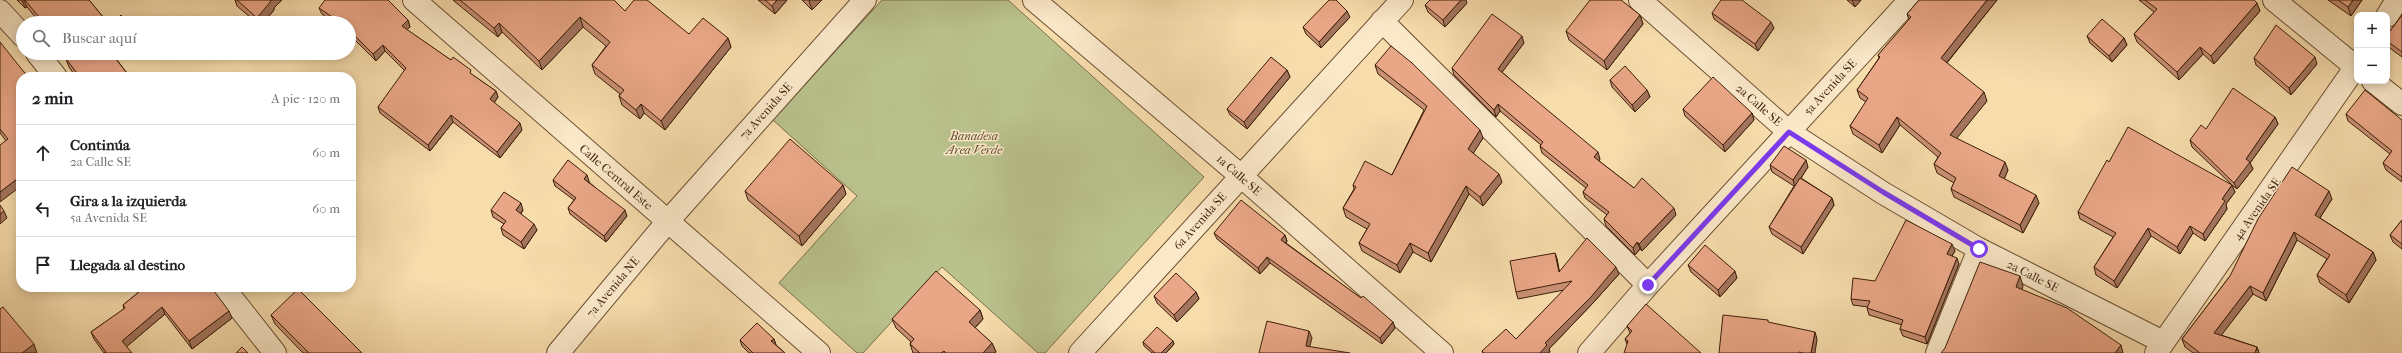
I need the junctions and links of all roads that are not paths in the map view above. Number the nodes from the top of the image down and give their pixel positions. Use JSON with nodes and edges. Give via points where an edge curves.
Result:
{"nodes":[{"id":1,"x":414,"y":0,"type":"edge"},
{"id":2,"x":865,"y":0,"type":"edge"},
{"id":3,"x":1034,"y":0,"type":"edge"},
{"id":4,"x":1402,"y":0,"type":"edge"},
{"id":5,"x":1640,"y":0,"type":"edge"},
{"id":6,"x":1910,"y":0,"type":"edge"},
{"id":7,"x":2274,"y":0,"type":"edge"},
{"id":8,"x":2397,"y":0,"type":"edge"},
{"id":9,"x":0,"y":11,"type":"edge"},
{"id":10,"x":2390,"y":12,"type":"edge"},
{"id":11,"x":1382,"y":22,"type":"junction"},
{"id":12,"x":16,"y":28,"type":"edge"},
{"id":13,"x":43,"y":60,"type":"edge"},
{"id":14,"x":2354,"y":65,"type":"edge"},
{"id":15,"x":2354,"y":71,"type":"edge"},
{"id":16,"x":52,"y":72,"type":"edge"},
{"id":17,"x":2377,"y":84,"type":"edge"},
{"id":18,"x":2402,"y":104,"type":"edge"},
{"id":19,"x":1789,"y":132,"type":"junction"},
{"id":20,"x":1241,"y":176,"type":"junction"},
{"id":21,"x":668,"y":221,"type":"junction"},
{"id":22,"x":1979,"y":249,"type":"junction"},
{"id":23,"x":1648,"y":285,"type":"junction"},
{"id":24,"x":227,"y":292,"type":"edge"},
{"id":25,"x":2160,"y":348,"type":"edge"},
{"id":26,"x":275,"y":353,"type":"edge"},
{"id":27,"x":558,"y":353,"type":"edge"},
{"id":28,"x":819,"y":353,"type":"edge"},
{"id":29,"x":1080,"y":353,"type":"edge"},
{"id":30,"x":1442,"y":353,"type":"edge"},
{"id":31,"x":1589,"y":353,"type":"edge"},
{"id":32,"x":1937,"y":353,"type":"edge"}],
"edges":[{"from":1,"to":21,"type":"street","name":"Calle Central Este"},
{"from":2,"to":21,"type":"street","name":"7a Avenida SE"},
{"from":3,"to":20,"type":"street","name":"1a Calle SE"},
{"from":4,"to":11,"type":"street","name":"6a Avenida SE"},
{"from":5,"to":19,"type":"street","name":"2a Calle SE"},
{"from":6,"to":19,"type":"street","name":"5a Avenida SE"},
{"from":7,"to":14,"type":"street"},
{"from":8,"to":10,"type":"street"},
{"from":9,"to":12,"type":"street"},
{"from":11,"to":20,"type":"street","name":"6a Avenida SE"},
{"from":11,"to":23,"type":"street"},
{"from":13,"to":16,"type":"street"},
{"from":15,"to":25,"type":"street","name":"4a Avenida SE"},
{"from":17,"to":18,"type":"street"},
{"from":19,"to":22,"type":"street","name":"2a Calle SE"},
{"from":19,"to":23,"type":"street","name":"5a Avenida SE"},
{"from":20,"to":29,"type":"street","name":"6a Avenida SE"},
{"from":20,"to":30,"type":"street","name":"1a Calle SE"},
{"from":21,"to":27,"type":"street","name":"7a Avenida NE"},
{"from":21,"to":28,"type":"street","name":"Calle Central Este"},
{"from":22,"to":25,"type":"street","name":"2a Calle SE"},
{"from":22,"to":32,"type":"street"},
{"from":23,"to":31,"type":"street","name":"5a Avenida SE"},
{"from":24,"to":26,"type":"street"}]}
